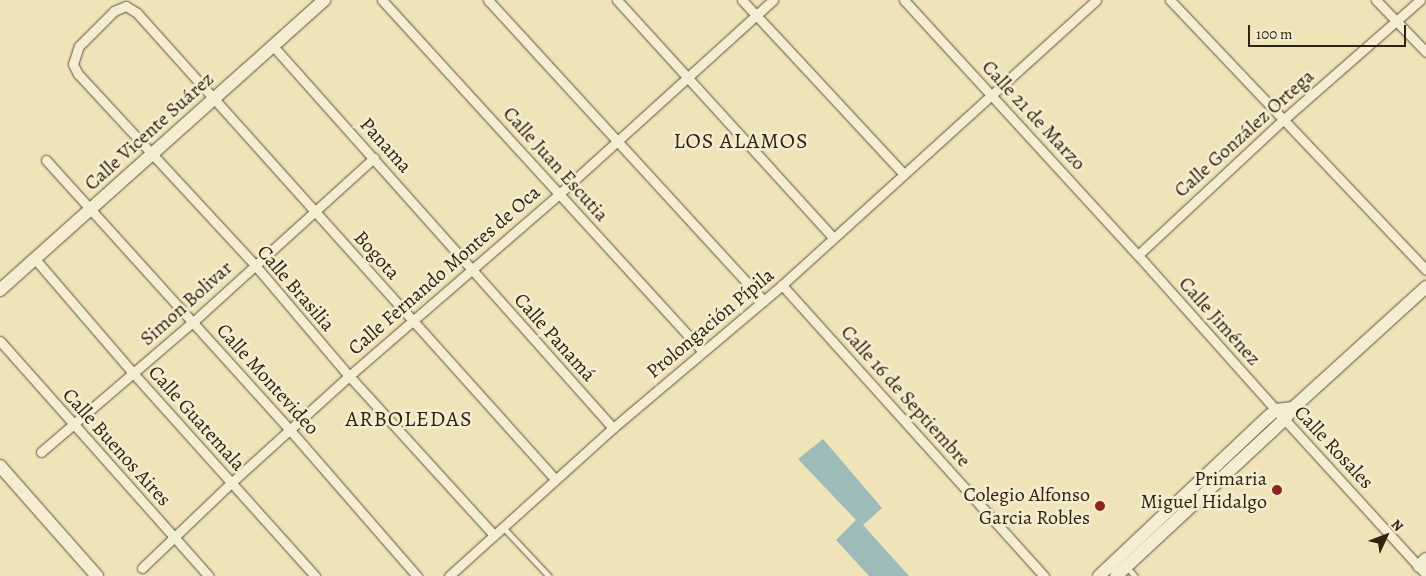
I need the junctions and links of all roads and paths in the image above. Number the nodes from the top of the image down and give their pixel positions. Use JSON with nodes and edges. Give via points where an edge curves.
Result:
{"nodes":[{"id":1,"x":324,"y":0,"type":"edge"},
{"id":2,"x":382,"y":0,"type":"edge"},
{"id":3,"x":488,"y":0,"type":"edge"},
{"id":4,"x":616,"y":0,"type":"edge"},
{"id":5,"x":742,"y":0,"type":"edge"},
{"id":6,"x":773,"y":0,"type":"edge"},
{"id":7,"x":904,"y":0,"type":"edge"},
{"id":8,"x":1096,"y":0,"type":"edge"},
{"id":9,"x":1170,"y":0,"type":"edge"},
{"id":10,"x":1376,"y":0,"type":"edge"},
{"id":11,"x":1420,"y":0,"type":"edge"},
{"id":12,"x":137,"y":13,"type":"joint"},
{"id":13,"x":756,"y":14,"type":"junction"},
{"id":14,"x":1397,"y":21,"type":"junction"},
{"id":15,"x":273,"y":46,"type":"junction"},
{"id":16,"x":1426,"y":52,"type":"edge"},
{"id":17,"x":688,"y":78,"type":"junction"},
{"id":18,"x":991,"y":94,"type":"junction"},
{"id":19,"x":214,"y":98,"type":"junction"},
{"id":20,"x":1283,"y":120,"type":"junction"},
{"id":21,"x":618,"y":140,"type":"junction"},
{"id":22,"x":152,"y":154,"type":"junction"},
{"id":23,"x":374,"y":158,"type":"junction"},
{"id":24,"x":46,"y":160,"type":"dead end"},
{"id":25,"x":903,"y":173,"type":"junction"},
{"id":26,"x":559,"y":194,"type":"junction"},
{"id":27,"x":91,"y":208,"type":"junction"},
{"id":28,"x":313,"y":212,"type":"junction"},
{"id":29,"x":833,"y":237,"type":"junction"},
{"id":30,"x":1138,"y":255,"type":"junction"},
{"id":31,"x":35,"y":259,"type":"junction"},
{"id":32,"x":255,"y":266,"type":"junction"},
{"id":33,"x":471,"y":269,"type":"junction"},
{"id":34,"x":1426,"y":270,"type":"edge"},
{"id":35,"x":782,"y":285,"type":"junction"},
{"id":36,"x":1426,"y":287,"type":"edge"},
{"id":37,"x":0,"y":290,"type":"edge"},
{"id":38,"x":764,"y":301,"type":"junction"},
{"id":39,"x":194,"y":321,"type":"junction"},
{"id":40,"x":412,"y":321,"type":"junction"},
{"id":41,"x":0,"y":341,"type":"edge"},
{"id":42,"x":703,"y":352,"type":"junction"},
{"id":43,"x":133,"y":373,"type":"junction"},
{"id":44,"x":349,"y":376,"type":"junction"},
{"id":45,"x":1281,"y":415,"type":"junction"},
{"id":46,"x":74,"y":425,"type":"junction"},
{"id":47,"x":613,"y":428,"type":"junction"},
{"id":48,"x":290,"y":430,"type":"junction"},
{"id":49,"x":41,"y":452,"type":"dead end"},
{"id":50,"x":0,"y":466,"type":"edge"},
{"id":51,"x":555,"y":479,"type":"junction"},
{"id":52,"x":232,"y":482,"type":"junction"},
{"id":53,"x":502,"y":526,"type":"junction"},
{"id":54,"x":493,"y":534,"type":"junction"},
{"id":55,"x":174,"y":537,"type":"junction"},
{"id":56,"x":1126,"y":566,"type":"junction"},
{"id":57,"x":1424,"y":566,"type":"edge"},
{"id":58,"x":142,"y":568,"type":"dead end"},
{"id":59,"x":97,"y":576,"type":"edge"},
{"id":60,"x":209,"y":576,"type":"edge"},
{"id":61,"x":315,"y":576,"type":"edge"},
{"id":62,"x":417,"y":576,"type":"edge"},
{"id":63,"x":449,"y":576,"type":"edge"},
{"id":64,"x":549,"y":576,"type":"edge"},
{"id":65,"x":1044,"y":576,"type":"edge"},
{"id":66,"x":1099,"y":576,"type":"edge"},
{"id":67,"x":1116,"y":576,"type":"edge"},
{"id":68,"x":1135,"y":576,"type":"edge"}],
"edges":[{"from":1,"to":15,"type":"street","name":"Calle Vicente Suárez"},
{"from":2,"to":26,"type":"street","name":"Calle Juan Escutia"},
{"from":3,"to":21,"type":"street"},
{"from":4,"to":17,"type":"street"},
{"from":5,"to":13,"type":"street"},
{"from":6,"to":13,"type":"street","name":"Calle Fernando Montes de Oca"},
{"from":7,"to":18,"type":"street","name":"Calle 21 de Marzo"},
{"from":8,"to":18,"type":"street","name":"Prolongación Pípila"},
{"from":9,"to":20,"type":"street"},
{"from":10,"to":14,"type":"street"},
{"from":11,"to":14,"type":"street","name":"Calle González Ortega"},
{"from":12,"to":19,"type":"street","name":"Bogota"},
{"from":12,"to":22,"type":"street","name":"Calle Brasilia","via":[[126,6],[118,8],[82,42],[73,64],[80,77]]},
{"from":13,"to":17,"type":"street","name":"Calle Fernando Montes de Oca"},
{"from":13,"to":25,"type":"street"},
{"from":14,"to":16,"type":"street"},
{"from":14,"to":20,"type":"street","name":"Calle González Ortega"},
{"from":15,"to":19,"type":"street","name":"Calle Vicente Suárez"},
{"from":15,"to":23,"type":"street","name":"Panama"},
{"from":17,"to":21,"type":"street","name":"Calle Fernando Montes de Oca"},
{"from":17,"to":29,"type":"street"},
{"from":18,"to":25,"type":"street","name":"Prolongación Pípila"},
{"from":18,"to":30,"type":"street","name":"Calle 21 de Marzo"},
{"from":19,"to":22,"type":"street","name":"Calle Vicente Suárez"},
{"from":19,"to":28,"type":"street","name":"Bogota"},
{"from":20,"to":30,"type":"street","name":"Calle González Ortega"},
{"from":20,"to":34,"type":"street"},
{"from":21,"to":26,"type":"street","name":"Calle Fernando Montes de Oca"},
{"from":21,"to":38,"type":"street"},
{"from":22,"to":27,"type":"street","name":"Calle Vicente Suárez"},
{"from":22,"to":32,"type":"street","name":"Calle Brasilia"},
{"from":23,"to":28,"type":"street","name":"Simon Bolivar"},
{"from":23,"to":33,"type":"street","name":"Panama"},
{"from":24,"to":27,"type":"street","name":"Calle Montevideo"},
{"from":25,"to":29,"type":"street","name":"Prolongación Pípila"},
{"from":26,"to":33,"type":"street","name":"Calle Fernando Montes de Oca"},
{"from":26,"to":42,"type":"street","name":"Calle Juan Escutia"},
{"from":27,"to":31,"type":"street","name":"Calle Vicente Suárez"},
{"from":27,"to":39,"type":"street","name":"Calle Montevideo"},
{"from":28,"to":32,"type":"street","name":"Simon Bolivar"},
{"from":28,"to":40,"type":"street","name":"Bogota"},
{"from":29,"to":35,"type":"street","name":"Prolongación Pípila"},
{"from":30,"to":45,"type":"street","name":"Calle Jiménez"},
{"from":31,"to":37,"type":"street","name":"Calle Vicente Suárez"},
{"from":31,"to":43,"type":"street","name":"Calle Guatemala"},
{"from":32,"to":39,"type":"street","name":"Simon Bolivar"},
{"from":32,"to":44,"type":"street","name":"Calle Brasilia"},
{"from":33,"to":40,"type":"street","name":"Calle Fernando Montes de Oca"},
{"from":33,"to":47,"type":"street","name":"Calle Panamá"},
{"from":35,"to":38,"type":"street","name":"Prolongación Pípila"},
{"from":35,"to":65,"type":"street","name":"Calle 16 de Septiembre"},
{"from":36,"to":45,"type":"street","via":[[1293,408]]},
{"from":38,"to":42,"type":"street","name":"Prolongación Pípila"},
{"from":39,"to":43,"type":"street","name":"Simon Bolivar"},
{"from":39,"to":48,"type":"street","name":"Calle Montevideo"},
{"from":40,"to":44,"type":"street","name":"Calle Fernando Montes de Oca"},
{"from":40,"to":51,"type":"street","name":"Bogota"},
{"from":41,"to":46,"type":"street","name":"Calle Buenos Aires"},
{"from":42,"to":47,"type":"street","name":"Prolongación Pípila"},
{"from":43,"to":46,"type":"street","name":"Simon Bolivar"},
{"from":43,"to":52,"type":"street","name":"Calle Guatemala"},
{"from":44,"to":48,"type":"street","name":"Calle Fernando Montes de Oca"},
{"from":44,"to":54,"type":"street","name":"Calle Brasilia"},
{"from":45,"to":56,"type":"street"},
{"from":45,"to":57,"type":"street","name":"Calle Rosales"},
{"from":45,"to":66,"type":"street"},
{"from":46,"to":49,"type":"street","name":"Simon Bolivar"},
{"from":46,"to":55,"type":"street","name":"Calle Buenos Aires"},
{"from":47,"to":51,"type":"street","name":"Prolongación Pípila"},
{"from":48,"to":52,"type":"street","name":"Calle Fernando Montes de Oca"},
{"from":48,"to":62,"type":"street","name":"Calle Montevideo"},
{"from":50,"to":59,"type":"street"},
{"from":51,"to":53,"type":"street","name":"Prolongación Pípila"},
{"from":52,"to":55,"type":"street","name":"Calle Fernando Montes de Oca"},
{"from":52,"to":61,"type":"street","name":"Calle Guatemala"},
{"from":53,"to":54,"type":"street","name":"Prolongación Pípila"},
{"from":53,"to":64,"type":"lane"},
{"from":54,"to":63,"type":"street","name":"Prolongación Pípila"},
{"from":55,"to":58,"type":"street","name":"Calle Fernando Montes de Oca"},
{"from":55,"to":60,"type":"street","name":"Calle Buenos Aires"},
{"from":56,"to":67,"type":"street"},
{"from":56,"to":68,"type":"lane"}]}
